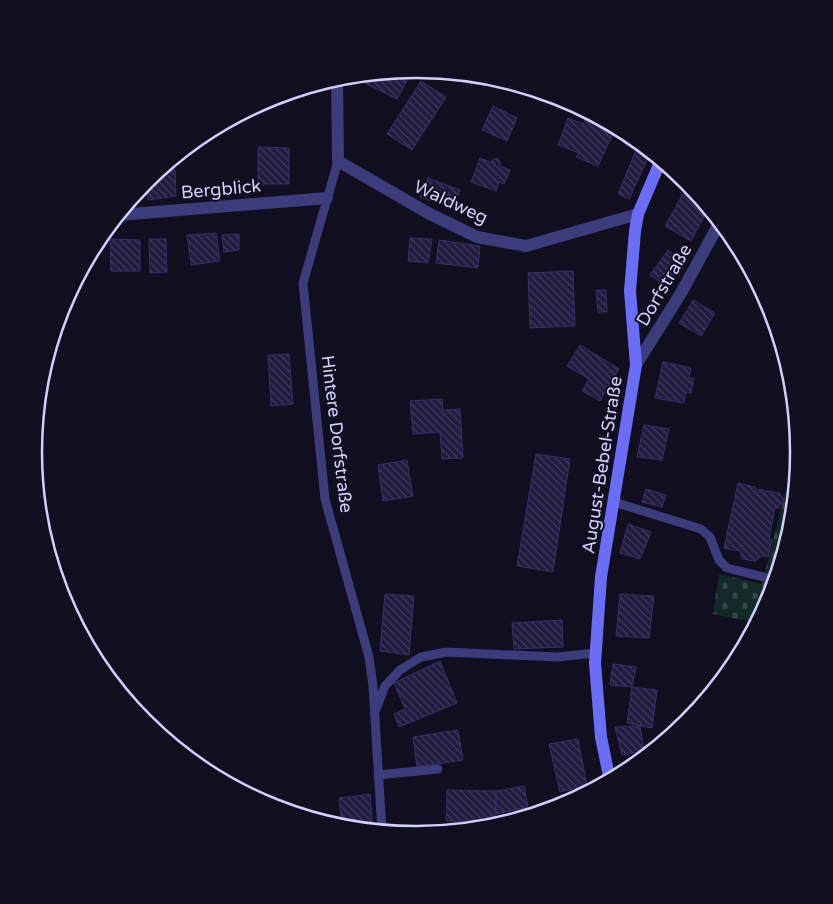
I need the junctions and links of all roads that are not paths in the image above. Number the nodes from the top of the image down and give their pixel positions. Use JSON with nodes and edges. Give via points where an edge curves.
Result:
{"nodes":[{"id":1,"x":337,"y":87,"type":"edge"},
{"id":2,"x":338,"y":161,"type":"junction"},
{"id":3,"x":659,"y":167,"type":"edge"},
{"id":4,"x":327,"y":198,"type":"junction"},
{"id":5,"x":131,"y":211,"type":"edge"},
{"id":6,"x":638,"y":214,"type":"junction"},
{"id":7,"x":716,"y":229,"type":"edge"},
{"id":8,"x":636,"y":365,"type":"junction"},
{"id":9,"x":614,"y":502,"type":"junction"},
{"id":10,"x":769,"y":578,"type":"edge"},
{"id":11,"x":596,"y":653,"type":"junction"},
{"id":12,"x":375,"y":712,"type":"junction"},
{"id":13,"x":438,"y":769,"type":"dead end"},
{"id":14,"x":608,"y":773,"type":"edge"},
{"id":15,"x":378,"y":775,"type":"junction"},
{"id":16,"x":382,"y":824,"type":"edge"}],
"edges":[{"from":1,"to":2,"type":"street"},
{"from":2,"to":4,"type":"lane","name":"Hintere Dorfstraße"},
{"from":2,"to":6,"type":"street","name":"Waldweg","via":[[477,237],[526,246]]},
{"from":3,"to":6,"type":"main road","name":"August-Bebel-Straße"},
{"from":4,"to":5,"type":"street","name":"Bergblick"},
{"from":4,"to":12,"type":"lane","name":"Hintere Dorfstraße","via":[[303,284],[326,500],[369,657]]},
{"from":6,"to":8,"type":"main road","name":"August-Bebel-Straße","via":[[630,291]]},
{"from":7,"to":8,"type":"street","name":"Dorfstraße"},
{"from":8,"to":9,"type":"main road","name":"August-Bebel-Straße"},
{"from":9,"to":10,"type":"lane","via":[[701,529],[710,536],[719,560],[727,568]]},
{"from":9,"to":11,"type":"main road","name":"August-Bebel-Straße","via":[[601,577]]},
{"from":11,"to":12,"type":"lane","via":[[557,657],[446,652],[422,657],[400,670],[385,686]]},
{"from":11,"to":14,"type":"main road","name":"August-Bebel-Straße","via":[[600,737]]},
{"from":12,"to":15,"type":"lane","name":"Hintere Dorfstraße"},
{"from":13,"to":15,"type":"lane"},
{"from":15,"to":16,"type":"lane","name":"Hintere Dorfstraße"}]}
